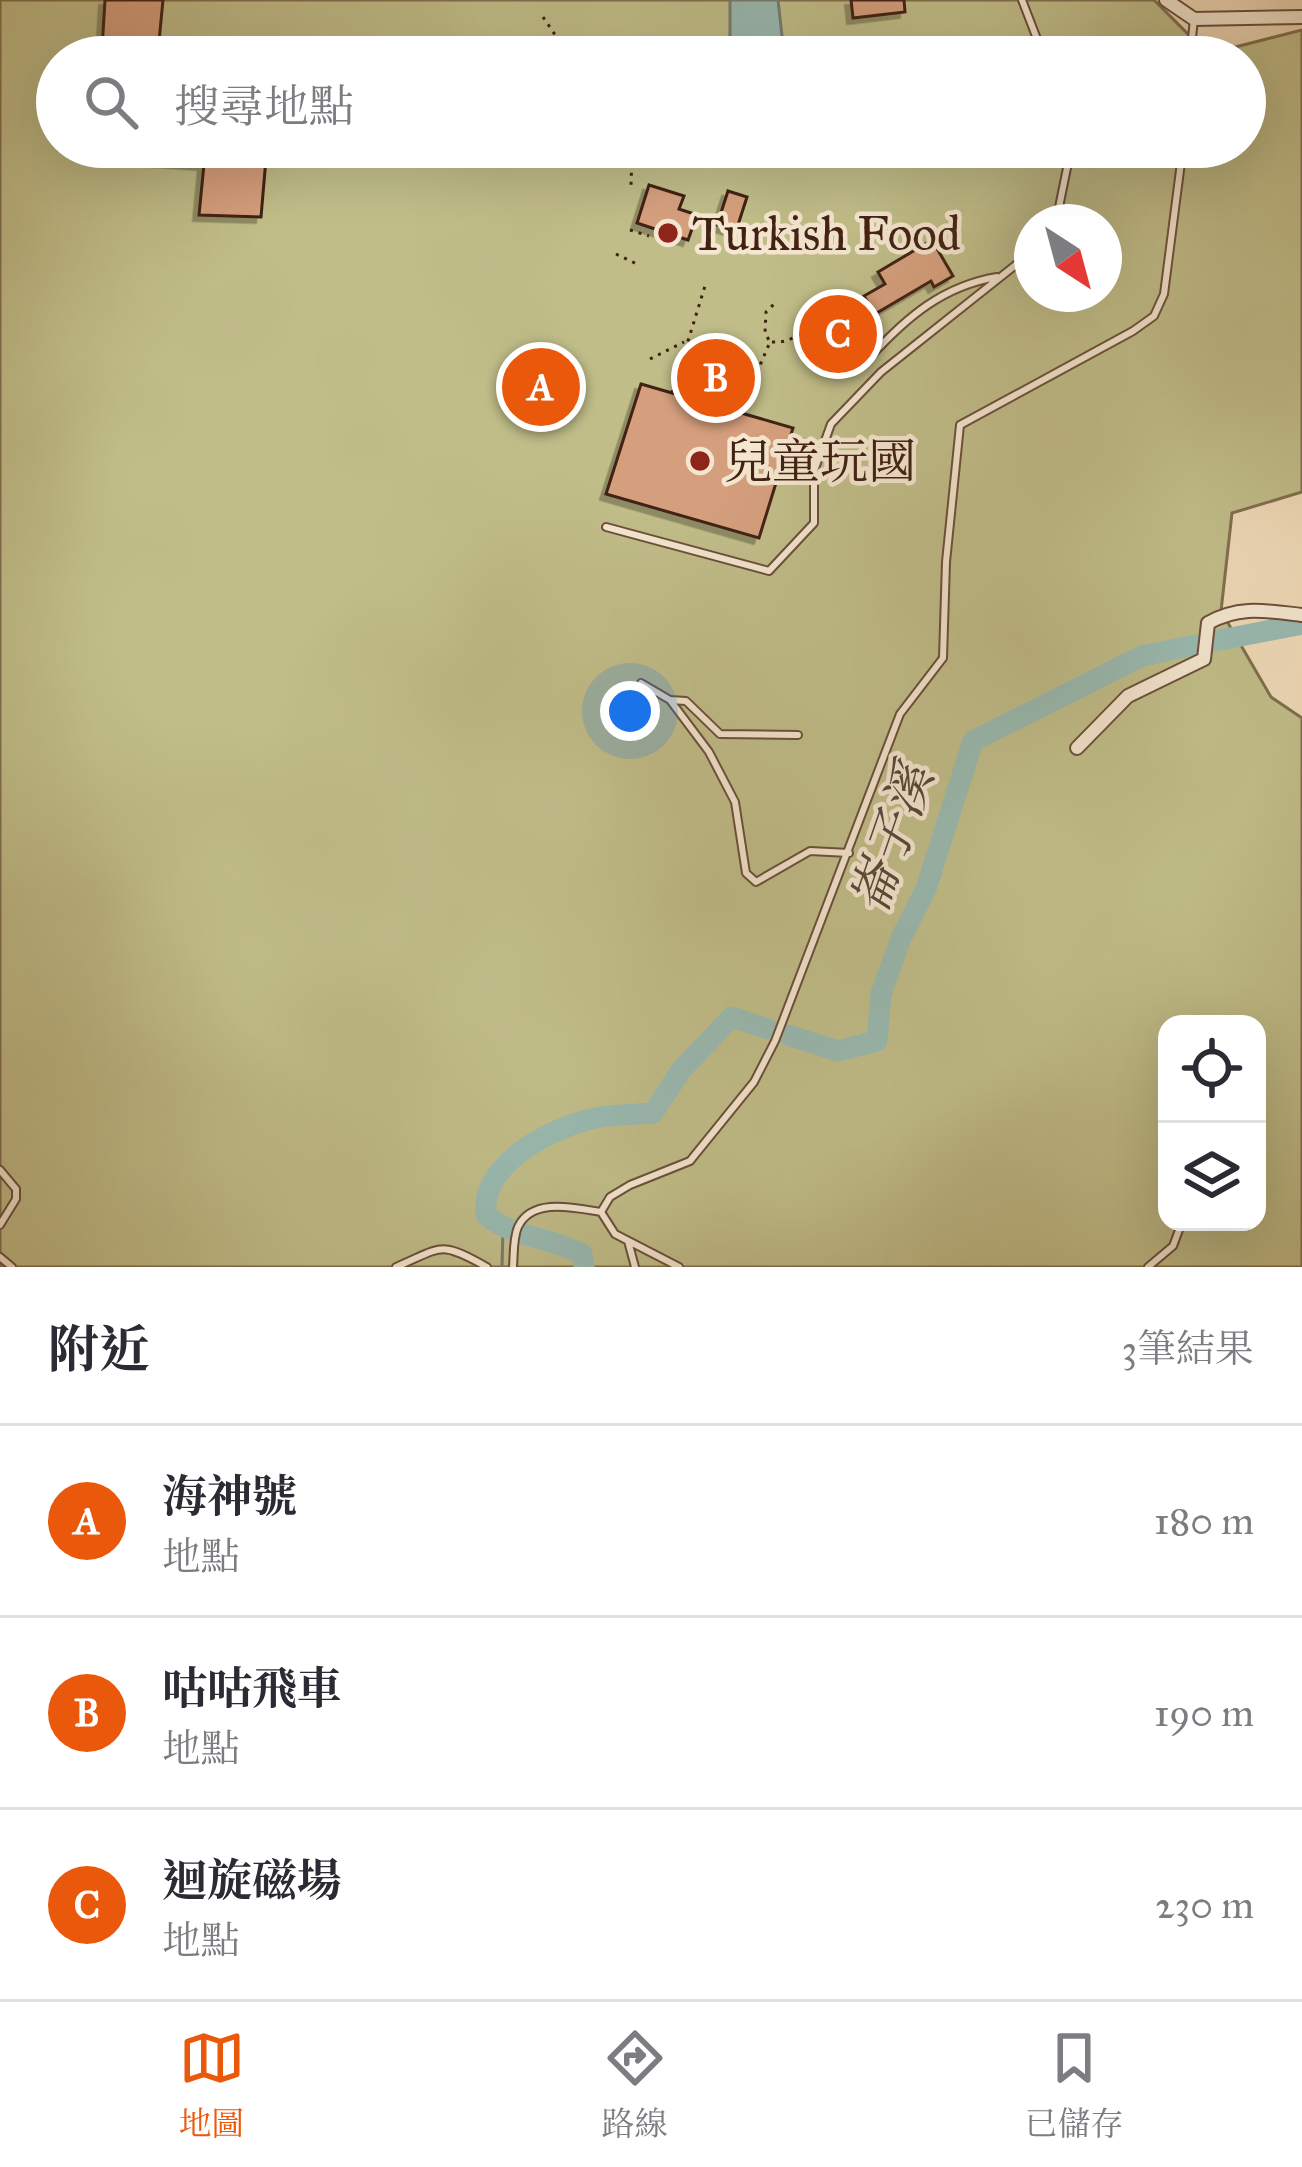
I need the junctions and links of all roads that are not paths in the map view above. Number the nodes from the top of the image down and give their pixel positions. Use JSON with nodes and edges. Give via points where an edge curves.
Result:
{"nodes":[{"id":1,"x":1022,"y":0,"type":"edge"},
{"id":2,"x":1166,"y":0,"type":"edge"},
{"id":3,"x":1302,"y":17,"type":"edge"},
{"id":4,"x":1193,"y":19,"type":"junction"},
{"id":5,"x":1036,"y":36,"type":"edge"},
{"id":6,"x":1192,"y":36,"type":"edge"},
{"id":7,"x":1067,"y":168,"type":"edge"},
{"id":8,"x":1180,"y":168,"type":"edge"},
{"id":9,"x":1060,"y":204,"type":"edge"},
{"id":10,"x":1014,"y":266,"type":"edge"},
{"id":11,"x":1001,"y":276,"type":"junction"},
{"id":12,"x":871,"y":356,"type":"dead end"},
{"id":13,"x":606,"y":527,"type":"dead end"},
{"id":14,"x":1302,"y":615,"type":"edge"},
{"id":15,"x":641,"y":683,"type":"dead end"},
{"id":16,"x":670,"y":700,"type":"junction"},
{"id":17,"x":798,"y":734,"type":"dead end"},
{"id":18,"x":1077,"y":748,"type":"dead end"},
{"id":19,"x":849,"y":853,"type":"junction"},
{"id":20,"x":0,"y":1170,"type":"edge"},
{"id":21,"x":601,"y":1212,"type":"junction"},
{"id":22,"x":0,"y":1225,"type":"edge"},
{"id":23,"x":1179,"y":1231,"type":"edge"},
{"id":24,"x":627,"y":1239,"type":"junction"},
{"id":25,"x":0,"y":1257,"type":"edge"},
{"id":26,"x":12,"y":1267,"type":"edge"},
{"id":27,"x":396,"y":1267,"type":"edge"},
{"id":28,"x":487,"y":1267,"type":"edge"},
{"id":29,"x":513,"y":1267,"type":"edge"},
{"id":30,"x":634,"y":1267,"type":"edge"},
{"id":31,"x":680,"y":1267,"type":"edge"},
{"id":32,"x":1148,"y":1267,"type":"edge"}],
"edges":[{"from":1,"to":5,"type":"lane"},
{"from":2,"to":4,"type":"street"},
{"from":3,"to":4,"type":"street"},
{"from":4,"to":6,"type":"lane"},
{"from":7,"to":9,"type":"lane"},
{"from":8,"to":19,"type":"lane","via":[[1154,316],[960,425],[943,658],[899,714]]},
{"from":10,"to":11,"type":"lane"},
{"from":11,"to":12,"type":"lane","via":[[971,281],[908,316]]},
{"from":11,"to":13,"type":"lane","via":[[880,372],[831,424],[814,471],[814,523],[769,572]]},
{"from":14,"to":18,"type":"street","via":[[1245,608],[1208,623],[1204,659],[1128,696]]},
{"from":15,"to":16,"type":"lane"},
{"from":16,"to":17,"type":"lane","via":[[686,701],[720,734]]},
{"from":16,"to":19,"type":"lane","via":[[735,802],[746,873],[756,882],[810,850]]},
{"from":19,"to":21,"type":"lane","via":[[754,1082],[690,1161],[630,1185]]},
{"from":20,"to":22,"type":"lane","via":[[16,1189]]},
{"from":21,"to":24,"type":"lane"},
{"from":21,"to":29,"type":"lane","via":[[531,1212],[518,1228]]},
{"from":23,"to":32,"type":"lane"},
{"from":24,"to":30,"type":"lane"},
{"from":24,"to":31,"type":"lane"},
{"from":25,"to":26,"type":"lane"},
{"from":27,"to":28,"type":"lane","via":[[452,1248]]}]}
